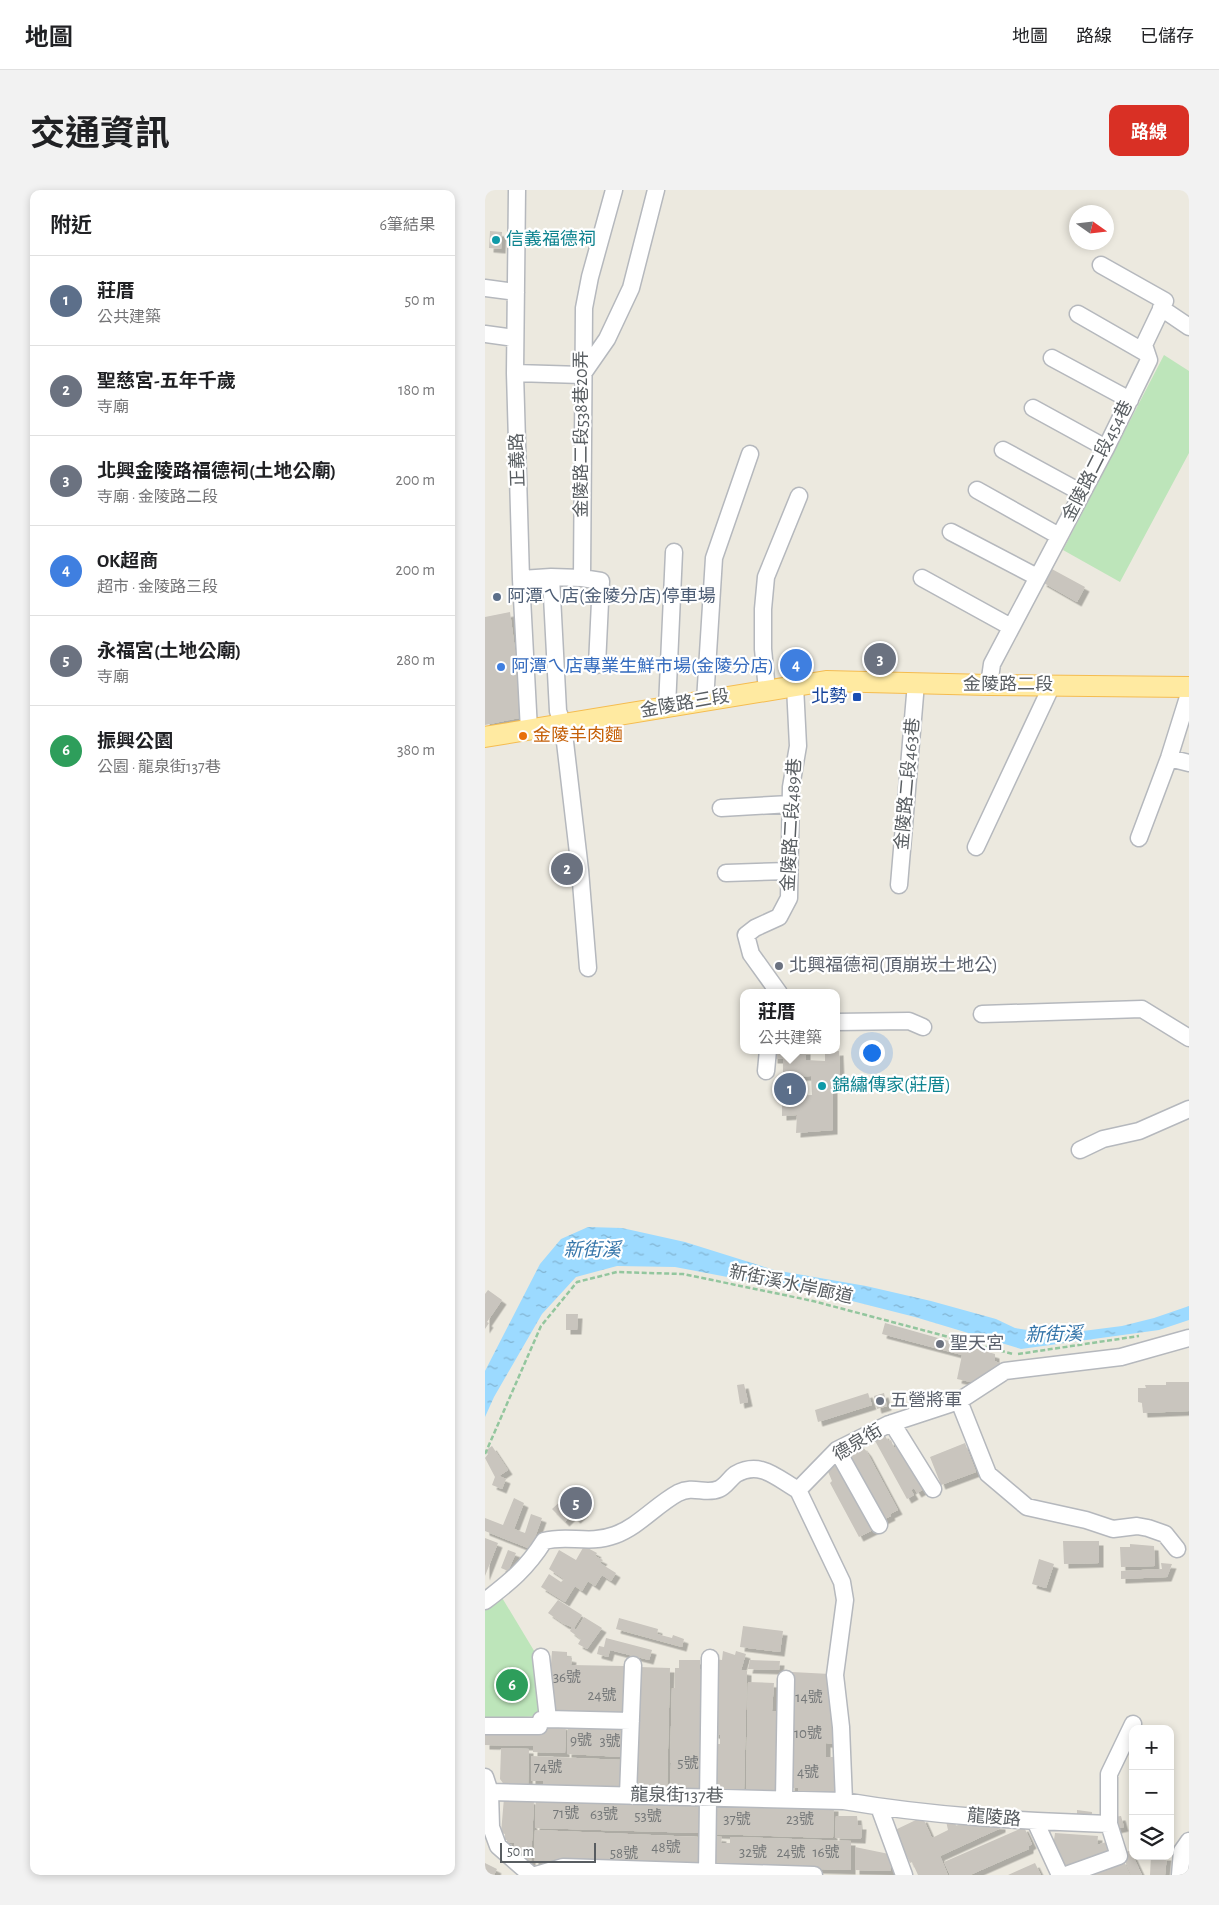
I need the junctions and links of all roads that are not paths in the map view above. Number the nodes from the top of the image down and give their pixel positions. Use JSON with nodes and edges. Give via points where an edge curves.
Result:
{"nodes":[{"id":1,"x":517,"y":190,"type":"edge"},
{"id":2,"x":614,"y":190,"type":"edge"},
{"id":3,"x":656,"y":190,"type":"edge"},
{"id":4,"x":1101,"y":265,"type":"dead end"},
{"id":5,"x":485,"y":288,"type":"edge"},
{"id":6,"x":516,"y":292,"type":"junction"},
{"id":7,"x":1161,"y":308,"type":"junction"},
{"id":8,"x":1078,"y":314,"type":"dead end"},
{"id":9,"x":1189,"y":327,"type":"edge"},
{"id":10,"x":485,"y":334,"type":"edge"},
{"id":11,"x":515,"y":338,"type":"junction"},
{"id":12,"x":1146,"y":353,"type":"junction"},
{"id":13,"x":1052,"y":358,"type":"dead end"},
{"id":14,"x":515,"y":373,"type":"junction"},
{"id":15,"x":582,"y":374,"type":"junction"},
{"id":16,"x":1130,"y":400,"type":"junction"},
{"id":17,"x":1033,"y":408,"type":"dead end"},
{"id":18,"x":1105,"y":448,"type":"junction"},
{"id":19,"x":1003,"y":450,"type":"dead end"},
{"id":20,"x":750,"y":454,"type":"dead end"},
{"id":21,"x":977,"y":490,"type":"dead end"},
{"id":22,"x":1082,"y":494,"type":"junction"},
{"id":23,"x":799,"y":496,"type":"dead end"},
{"id":24,"x":951,"y":532,"type":"dead end"},
{"id":25,"x":1059,"y":536,"type":"junction"},
{"id":26,"x":674,"y":552,"type":"dead end"},
{"id":27,"x":551,"y":577,"type":"junction"},
{"id":28,"x":1037,"y":577,"type":"junction"},
{"id":29,"x":582,"y":578,"type":"junction"},
{"id":30,"x":922,"y":578,"type":"dead end"},
{"id":31,"x":521,"y":579,"type":"junction"},
{"id":32,"x":1011,"y":627,"type":"junction"},
{"id":33,"x":597,"y":664,"type":"dead end"},
{"id":34,"x":827,"y":681,"type":"joint"},
{"id":35,"x":916,"y":683,"type":"junction"},
{"id":36,"x":1051,"y":685,"type":"junction"},
{"id":37,"x":795,"y":686,"type":"junction"},
{"id":38,"x":989,"y":686,"type":"junction"},
{"id":39,"x":1189,"y":687,"type":"edge"},
{"id":40,"x":767,"y":690,"type":"junction"},
{"id":41,"x":1189,"y":694,"type":"edge"},
{"id":42,"x":705,"y":700,"type":"junction"},
{"id":43,"x":667,"y":707,"type":"junction"},
{"id":44,"x":563,"y":724,"type":"junction"},
{"id":45,"x":529,"y":730,"type":"junction"},
{"id":46,"x":485,"y":737,"type":"edge"},
{"id":47,"x":1169,"y":758,"type":"junction"},
{"id":48,"x":1189,"y":763,"type":"edge"},
{"id":49,"x":790,"y":804,"type":"junction"},
{"id":50,"x":721,"y":808,"type":"dead end"},
{"id":51,"x":1139,"y":838,"type":"dead end"},
{"id":52,"x":976,"y":847,"type":"dead end"},
{"id":53,"x":789,"y":871,"type":"junction"},
{"id":54,"x":725,"y":873,"type":"dead end"},
{"id":55,"x":899,"y":885,"type":"dead end"},
{"id":56,"x":588,"y":968,"type":"dead end"},
{"id":57,"x":776,"y":989,"type":"edge"},
{"id":58,"x":982,"y":1014,"type":"dead end"},
{"id":59,"x":840,"y":1022,"type":"edge"},
{"id":60,"x":923,"y":1027,"type":"dead end"},
{"id":61,"x":1189,"y":1038,"type":"edge"},
{"id":62,"x":768,"y":1054,"type":"edge"},
{"id":63,"x":766,"y":1071,"type":"dead end"},
{"id":64,"x":1189,"y":1109,"type":"edge"},
{"id":65,"x":1080,"y":1150,"type":"dead end"},
{"id":66,"x":1189,"y":1338,"type":"edge"},
{"id":67,"x":959,"y":1401,"type":"junction"},
{"id":68,"x":892,"y":1423,"type":"junction"},
{"id":69,"x":837,"y":1450,"type":"junction"},
{"id":70,"x":933,"y":1489,"type":"dead end"},
{"id":71,"x":799,"y":1490,"type":"junction"},
{"id":72,"x":879,"y":1525,"type":"dead end"},
{"id":73,"x":1177,"y":1549,"type":"dead end"},
{"id":74,"x":485,"y":1601,"type":"edge"},
{"id":75,"x":541,"y":1657,"type":"dead end"},
{"id":76,"x":710,"y":1658,"type":"dead end"},
{"id":77,"x":633,"y":1665,"type":"dead end"},
{"id":78,"x":785,"y":1679,"type":"dead end"},
{"id":79,"x":548,"y":1719,"type":"junction"},
{"id":80,"x":631,"y":1721,"type":"junction"},
{"id":81,"x":1133,"y":1724,"type":"dead end"},
{"id":82,"x":485,"y":1726,"type":"edge"},
{"id":83,"x":487,"y":1784,"type":"edge"},
{"id":84,"x":628,"y":1795,"type":"junction"},
{"id":85,"x":707,"y":1796,"type":"junction"},
{"id":86,"x":784,"y":1799,"type":"junction"},
{"id":87,"x":844,"y":1800,"type":"junction"},
{"id":88,"x":879,"y":1807,"type":"junction"},
{"id":89,"x":1035,"y":1821,"type":"junction"},
{"id":90,"x":1109,"y":1824,"type":"junction"},
{"id":91,"x":488,"y":1827,"type":"edge"},
{"id":92,"x":1189,"y":1841,"type":"edge"},
{"id":93,"x":707,"y":1872,"type":"junction"},
{"id":94,"x":531,"y":1875,"type":"edge"},
{"id":95,"x":536,"y":1875,"type":"edge"},
{"id":96,"x":814,"y":1875,"type":"edge"},
{"id":97,"x":904,"y":1875,"type":"edge"},
{"id":98,"x":1059,"y":1875,"type":"edge"},
{"id":99,"x":1066,"y":1875,"type":"edge"},
{"id":100,"x":1180,"y":1875,"type":"edge"}],
"edges":[{"from":1,"to":6,"type":"street","name":"正義路"},
{"from":2,"to":15,"type":"street","name":"金陵路二段538巷20弄","via":[[583,308]]},
{"from":3,"to":15,"type":"street","via":[[631,288],[607,339]]},
{"from":4,"to":7,"type":"street","via":[[1165,301]]},
{"from":5,"to":6,"type":"street"},
{"from":6,"to":11,"type":"street","name":"正義路"},
{"from":7,"to":9,"type":"street"},
{"from":7,"to":12,"type":"street","name":"金陵路二段454巷","via":[[1143,345]]},
{"from":8,"to":12,"type":"street"},
{"from":10,"to":11,"type":"street"},
{"from":11,"to":14,"type":"street","name":"正義路"},
{"from":12,"to":16,"type":"street","name":"金陵路二段454巷","via":[[1149,360]]},
{"from":13,"to":16,"type":"street"},
{"from":14,"to":15,"type":"street"},
{"from":14,"to":31,"type":"street","name":"正義路"},
{"from":15,"to":29,"type":"street","name":"金陵路二段538巷20弄"},
{"from":16,"to":18,"type":"street","name":"金陵路二段454巷"},
{"from":17,"to":18,"type":"street"},
{"from":18,"to":22,"type":"street","name":"金陵路二段454巷"},
{"from":19,"to":22,"type":"street"},
{"from":20,"to":42,"type":"street","via":[[714,558]]},
{"from":21,"to":25,"type":"street"},
{"from":22,"to":25,"type":"street","name":"金陵路二段454巷"},
{"from":23,"to":40,"type":"street","via":[[766,577],[763,649]]},
{"from":24,"to":28,"type":"street"},
{"from":25,"to":28,"type":"street","name":"金陵路二段454巷"},
{"from":26,"to":43,"type":"street"},
{"from":27,"to":29,"type":"street"},
{"from":27,"to":31,"type":"street"},
{"from":27,"to":44,"type":"street","via":[[558,711]]},
{"from":28,"to":32,"type":"street","name":"金陵路二段454巷"},
{"from":29,"to":33,"type":"street","via":[[601,581]]},
{"from":30,"to":32,"type":"street"},
{"from":31,"to":45,"type":"street","name":"正義路"},
{"from":32,"to":38,"type":"street","name":"金陵路二段454巷","via":[[991,664]]},
{"from":34,"to":35,"type":"main road","name":"金陵路二段"},
{"from":34,"to":37,"type":"main road","name":"金陵路三段"},
{"from":35,"to":38,"type":"main road","name":"金陵路二段"},
{"from":35,"to":55,"type":"street","name":"金陵路二段463巷"},
{"from":36,"to":38,"type":"main road","name":"金陵路二段"},
{"from":36,"to":39,"type":"main road","name":"金陵路二段"},
{"from":36,"to":52,"type":"street"},
{"from":37,"to":40,"type":"main road","name":"金陵路三段"},
{"from":37,"to":49,"type":"street","name":"金陵路二段489巷","via":[[798,746]]},
{"from":40,"to":42,"type":"main road","name":"金陵路三段"},
{"from":41,"to":47,"type":"street"},
{"from":42,"to":43,"type":"main road","name":"金陵路三段"},
{"from":43,"to":44,"type":"main road","name":"金陵路三段"},
{"from":44,"to":45,"type":"main road","name":"金陵路三段"},
{"from":44,"to":56,"type":"street"},
{"from":45,"to":46,"type":"main road","name":"金陵路三段"},
{"from":47,"to":48,"type":"street"},
{"from":47,"to":51,"type":"street"},
{"from":49,"to":50,"type":"street"},
{"from":49,"to":53,"type":"street","name":"金陵路二段489巷"},
{"from":53,"to":54,"type":"street"},
{"from":53,"to":57,"type":"street","name":"金陵路二段489巷","via":[[789,898],[779,917],[746,935],[751,954]]},
{"from":58,"to":61,"type":"street","via":[[1142,1009]]},
{"from":59,"to":60,"type":"street","via":[[909,1022]]},
{"from":62,"to":63,"type":"street"},
{"from":64,"to":65,"type":"street","via":[[1139,1131]]},
{"from":66,"to":67,"type":"street","name":"德泉街","via":[[1121,1356],[1005,1371]]},
{"from":67,"to":68,"type":"street","name":"德泉街"},
{"from":67,"to":73,"type":"street","via":[[988,1474],[1027,1506],[1113,1529],[1148,1528],[1165,1534]]},
{"from":68,"to":69,"type":"street","name":"德泉街"},
{"from":68,"to":70,"type":"street"},
{"from":69,"to":71,"type":"street","name":"德泉街"},
{"from":69,"to":72,"type":"street"},
{"from":71,"to":74,"type":"street","via":[[767,1470],[747,1470],[736,1474],[720,1489],[693,1488],[679,1493],[617,1534],[599,1540],[553,1538],[544,1541],[532,1561]]},
{"from":71,"to":87,"type":"street","via":[[842,1582],[845,1600],[835,1675]]},
{"from":75,"to":79,"type":"street"},
{"from":76,"to":85,"type":"street"},
{"from":77,"to":80,"type":"street"},
{"from":78,"to":86,"type":"street"},
{"from":79,"to":80,"type":"street"},
{"from":79,"to":82,"type":"street","via":[[541,1720],[539,1726]]},
{"from":80,"to":84,"type":"street"},
{"from":81,"to":90,"type":"street","via":[[1109,1774]]},
{"from":83,"to":84,"type":"street","name":"龍泉街137巷"},
{"from":83,"to":91,"type":"street"},
{"from":84,"to":85,"type":"street","name":"龍泉街137巷"},
{"from":85,"to":86,"type":"street","name":"龍泉街137巷"},
{"from":85,"to":93,"type":"street"},
{"from":86,"to":87,"type":"street","name":"龍泉街137巷"},
{"from":87,"to":88,"type":"street","name":"龍泉街137巷"},
{"from":88,"to":89,"type":"street","name":"龍陵路"},
{"from":88,"to":97,"type":"street"},
{"from":89,"to":90,"type":"street","name":"龍陵路"},
{"from":89,"to":98,"type":"street"},
{"from":90,"to":99,"type":"street","via":[[1119,1856]]},
{"from":91,"to":94,"type":"street","via":[[498,1846]]},
{"from":92,"to":100,"type":"street","via":[[1182,1851]]},
{"from":93,"to":95,"type":"street","via":[[563,1867]]},
{"from":93,"to":96,"type":"street"}]}
